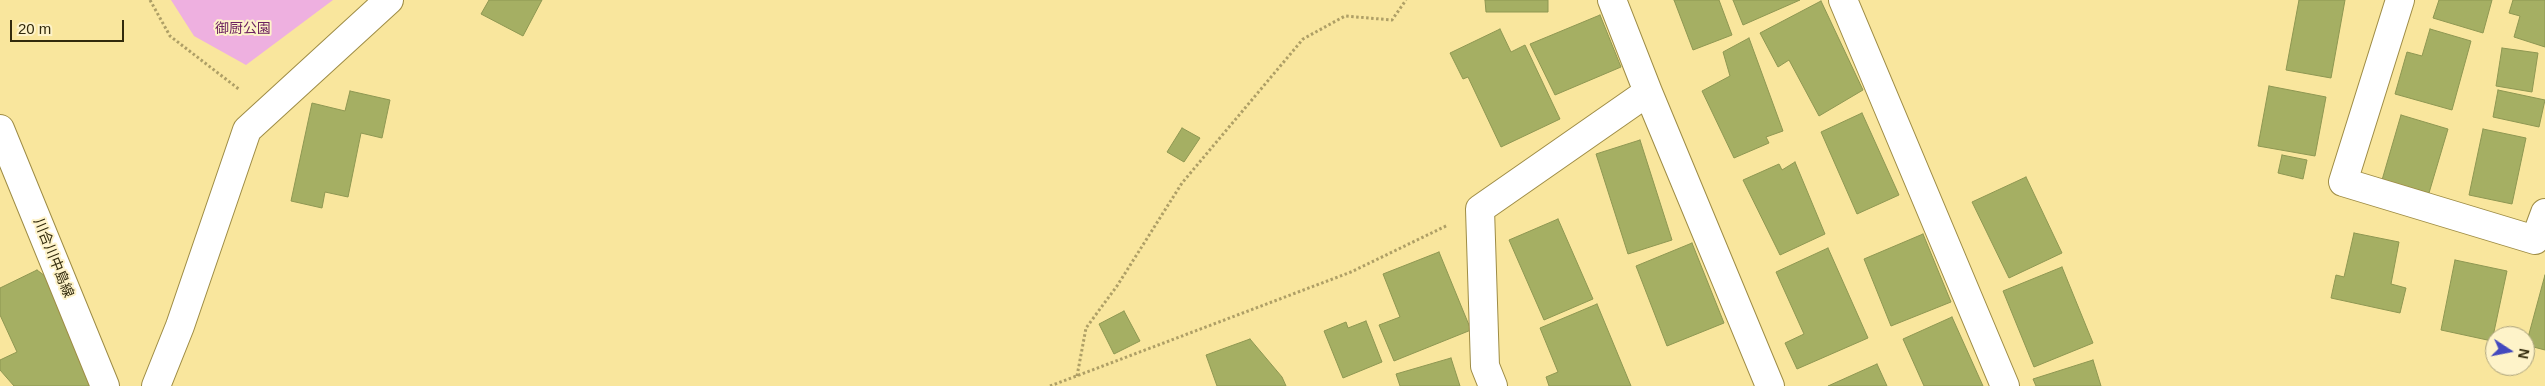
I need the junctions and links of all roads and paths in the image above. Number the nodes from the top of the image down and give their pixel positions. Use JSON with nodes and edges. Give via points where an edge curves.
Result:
{"nodes":[{"id":1,"x":150,"y":0,"type":"edge"},
{"id":2,"x":389,"y":0,"type":"edge"},
{"id":3,"x":1406,"y":0,"type":"edge"},
{"id":4,"x":1612,"y":0,"type":"edge"},
{"id":5,"x":2400,"y":0,"type":"edge"},
{"id":6,"x":1852,"y":3,"type":"edge"},
{"id":7,"x":1648,"y":92,"type":"junction"},
{"id":8,"x":271,"y":108,"type":"junction"},
{"id":9,"x":0,"y":129,"type":"edge"},
{"id":10,"x":1480,"y":209,"type":"junction"},
{"id":11,"x":2545,"y":213,"type":"edge"},
{"id":12,"x":1077,"y":376,"type":"junction"},
{"id":13,"x":105,"y":386,"type":"edge"},
{"id":14,"x":156,"y":386,"type":"edge"},
{"id":15,"x":1050,"y":386,"type":"edge"},
{"id":16,"x":1493,"y":386,"type":"edge"},
{"id":17,"x":1770,"y":386,"type":"edge"},
{"id":18,"x":2005,"y":386,"type":"edge"}],
"edges":[{"from":1,"to":8,"type":"path","via":[[170,36],[213,71]]},
{"from":2,"to":8,"type":"street"},
{"from":3,"to":12,"type":"path","via":[[1392,20],[1345,16],[1304,39],[1182,183],[1117,286],[1086,328]]},
{"from":4,"to":7,"type":"street"},
{"from":5,"to":11,"type":"street","via":[[2343,182],[2536,240]]},
{"from":6,"to":18,"type":"street"},
{"from":7,"to":10,"type":"street"},
{"from":7,"to":17,"type":"street"},
{"from":8,"to":14,"type":"street","via":[[247,130],[180,326]]},
{"from":9,"to":13,"type":"street","name":"川合川中島線"},
{"from":10,"to":12,"type":"path","via":[[1351,272]]},
{"from":10,"to":16,"type":"street","via":[[1485,366]]},
{"from":12,"to":15,"type":"path"}]}
